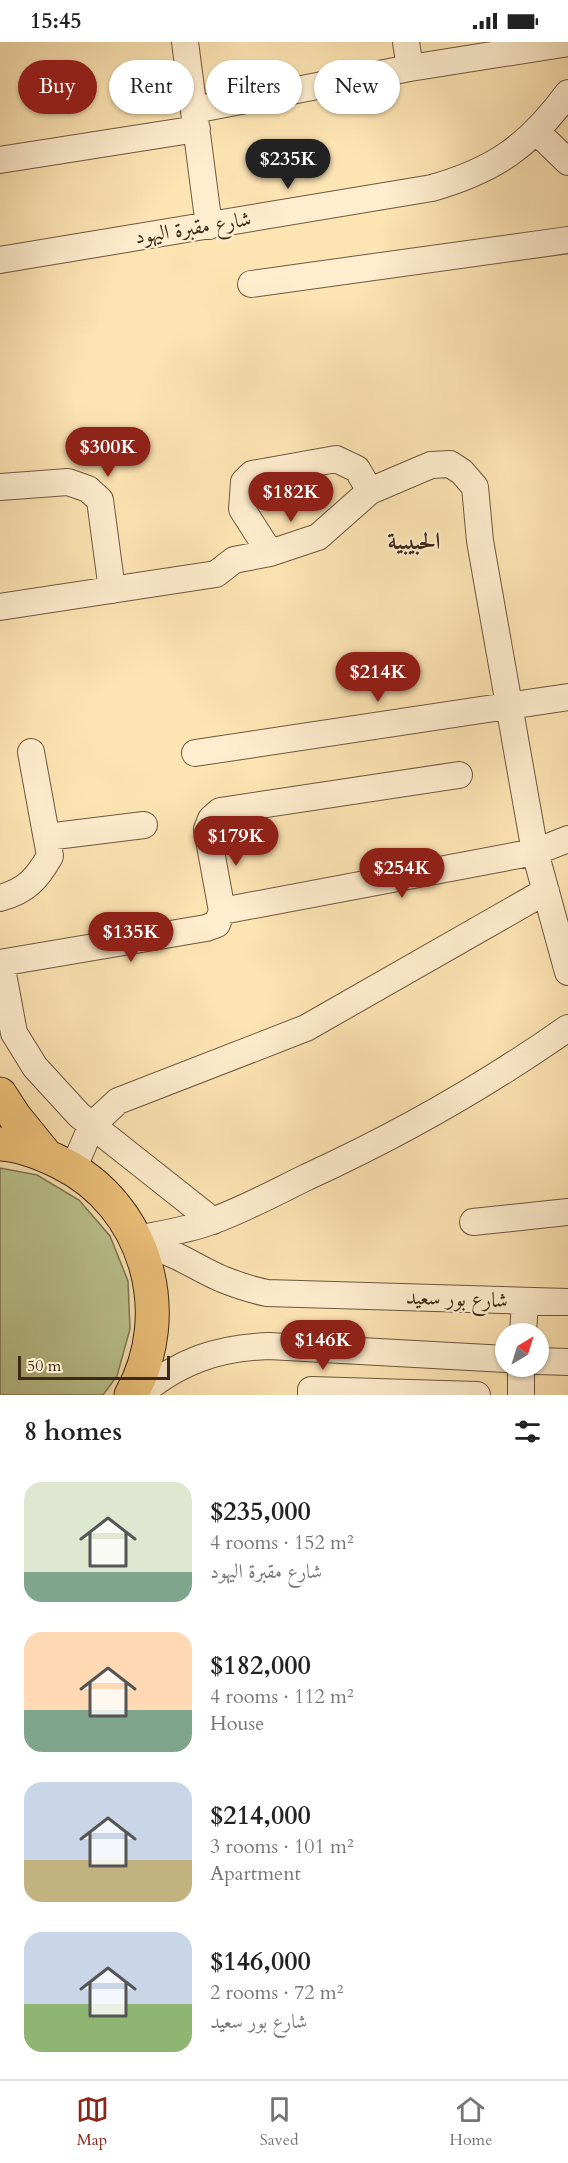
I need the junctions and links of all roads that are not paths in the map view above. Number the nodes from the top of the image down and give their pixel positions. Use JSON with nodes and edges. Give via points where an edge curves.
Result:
{"nodes":[{"id":1,"x":185,"y":42,"type":"edge"},
{"id":2,"x":406,"y":42,"type":"edge"},
{"id":3,"x":568,"y":43,"type":"edge"},
{"id":4,"x":410,"y":68,"type":"junction"},
{"id":5,"x":568,"y":93,"type":"edge"},
{"id":6,"x":195,"y":119,"type":"junction"},
{"id":7,"x":556,"y":146,"type":"edge"},
{"id":8,"x":0,"y":160,"type":"edge"},
{"id":9,"x":209,"y":226,"type":"junction"},
{"id":10,"x":568,"y":240,"type":"edge"},
{"id":11,"x":0,"y":260,"type":"edge"},
{"id":12,"x":251,"y":284,"type":"dead end"},
{"id":13,"x":0,"y":487,"type":"edge"},
{"id":14,"x":370,"y":491,"type":"junction"},
{"id":15,"x":270,"y":553,"type":"junction"},
{"id":16,"x":112,"y":590,"type":"junction"},
{"id":17,"x":0,"y":607,"type":"edge"},
{"id":18,"x":568,"y":697,"type":"edge"},
{"id":19,"x":509,"y":705,"type":"junction"},
{"id":20,"x":31,"y":752,"type":"dead end"},
{"id":21,"x":195,"y":753,"type":"dead end"},
{"id":22,"x":459,"y":775,"type":"dead end"},
{"id":23,"x":144,"y":825,"type":"dead end"},
{"id":24,"x":47,"y":837,"type":"junction"},
{"id":25,"x":568,"y":839,"type":"edge"},
{"id":26,"x":535,"y":852,"type":"junction"},
{"id":27,"x":546,"y":891,"type":"junction"},
{"id":28,"x":0,"y":898,"type":"edge"},
{"id":29,"x":222,"y":911,"type":"junction"},
{"id":30,"x":0,"y":963,"type":"edge"},
{"id":31,"x":568,"y":972,"type":"edge"},
{"id":32,"x":568,"y":1028,"type":"edge"},
{"id":33,"x":0,"y":1094,"type":"edge"},
{"id":34,"x":92,"y":1125,"type":"junction"},
{"id":35,"x":0,"y":1144,"type":"edge"},
{"id":36,"x":45,"y":1154,"type":"junction"},
{"id":37,"x":73,"y":1169,"type":"junction"},
{"id":38,"x":568,"y":1212,"type":"edge"},
{"id":39,"x":213,"y":1221,"type":"junction"},
{"id":40,"x":473,"y":1222,"type":"dead end"},
{"id":41,"x":138,"y":1242,"type":"junction"},
{"id":42,"x":525,"y":1301,"type":"junction"},
{"id":43,"x":568,"y":1302,"type":"edge"},
{"id":44,"x":524,"y":1323,"type":"edge"},
{"id":45,"x":495,"y":1358,"type":"edge"},
{"id":46,"x":549,"y":1361,"type":"edge"},
{"id":47,"x":568,"y":1362,"type":"edge"},
{"id":48,"x":521,"y":1377,"type":"edge"},
{"id":49,"x":132,"y":1395,"type":"edge"},
{"id":50,"x":139,"y":1395,"type":"edge"},
{"id":51,"x":311,"y":1395,"type":"edge"},
{"id":52,"x":477,"y":1395,"type":"edge"},
{"id":53,"x":521,"y":1395,"type":"edge"}],
"edges":[{"from":1,"to":6,"type":"street"},
{"from":2,"to":4,"type":"street"},
{"from":3,"to":4,"type":"street"},
{"from":4,"to":6,"type":"street"},
{"from":5,"to":7,"type":"street","name":"شارع مقبرة اليهود"},
{"from":6,"to":8,"type":"street"},
{"from":6,"to":9,"type":"street"},
{"from":7,"to":9,"type":"street","name":"شارع مقبرة اليهود","via":[[514,152],[461,180],[432,188]]},
{"from":9,"to":11,"type":"street","name":"شارع مقبرة اليهود"},
{"from":10,"to":12,"type":"street"},
{"from":13,"to":16,"type":"street","via":[[68,483],[88,489],[100,500]]},
{"from":14,"to":15,"type":"street","via":[[318,537]]},
{"from":14,"to":15,"type":"street","via":[[357,469],[336,459],[252,474],[244,482],[242,509]]},
{"from":14,"to":19,"type":"street","via":[[431,465],[450,464],[475,487],[480,541]]},
{"from":15,"to":16,"type":"street","via":[[234,560],[216,574]]},
{"from":16,"to":17,"type":"street"},
{"from":18,"to":19,"type":"street"},
{"from":19,"to":21,"type":"street"},
{"from":19,"to":26,"type":"street"},
{"from":20,"to":24,"type":"street"},
{"from":22,"to":29,"type":"street","via":[[220,811],[207,829]]},
{"from":23,"to":24,"type":"street"},
{"from":24,"to":28,"type":"street","via":[[50,856],[39,876],[15,894]]},
{"from":25,"to":26,"type":"street"},
{"from":26,"to":27,"type":"street"},
{"from":26,"to":29,"type":"street"},
{"from":27,"to":31,"type":"street"},
{"from":27,"to":34,"type":"street","via":[[306,1028],[118,1101]]},
{"from":29,"to":30,"type":"street","via":[[217,924],[206,928]]},
{"from":30,"to":34,"type":"street","via":[[14,1033],[35,1067]]},
{"from":32,"to":39,"type":"street","via":[[492,1079],[387,1138]]},
{"from":33,"to":36,"type":"main road"},
{"from":34,"to":37,"type":"street"},
{"from":34,"to":39,"type":"street"},
{"from":35,"to":36,"type":"main road"},
{"from":36,"to":37,"type":"main road"},
{"from":37,"to":41,"type":"main road","via":[[99,1188]]},
{"from":38,"to":40,"type":"street"},
{"from":39,"to":41,"type":"street"},
{"from":41,"to":42,"type":"street","name":"شارع بور سعيد","via":[[178,1255],[243,1287],[267,1293]]},
{"from":41,"to":49,"type":"main road","via":[[150,1278],[154,1312],[151,1346]]},
{"from":42,"to":43,"type":"street","name":"شارع بور سعيد"},
{"from":42,"to":44,"type":"street"},
{"from":45,"to":50,"type":"street","via":[[239,1347],[193,1360]]},
{"from":46,"to":47,"type":"street"},
{"from":48,"to":53,"type":"street"},
{"from":51,"to":52,"type":"street","via":[[311,1390]]}]}
